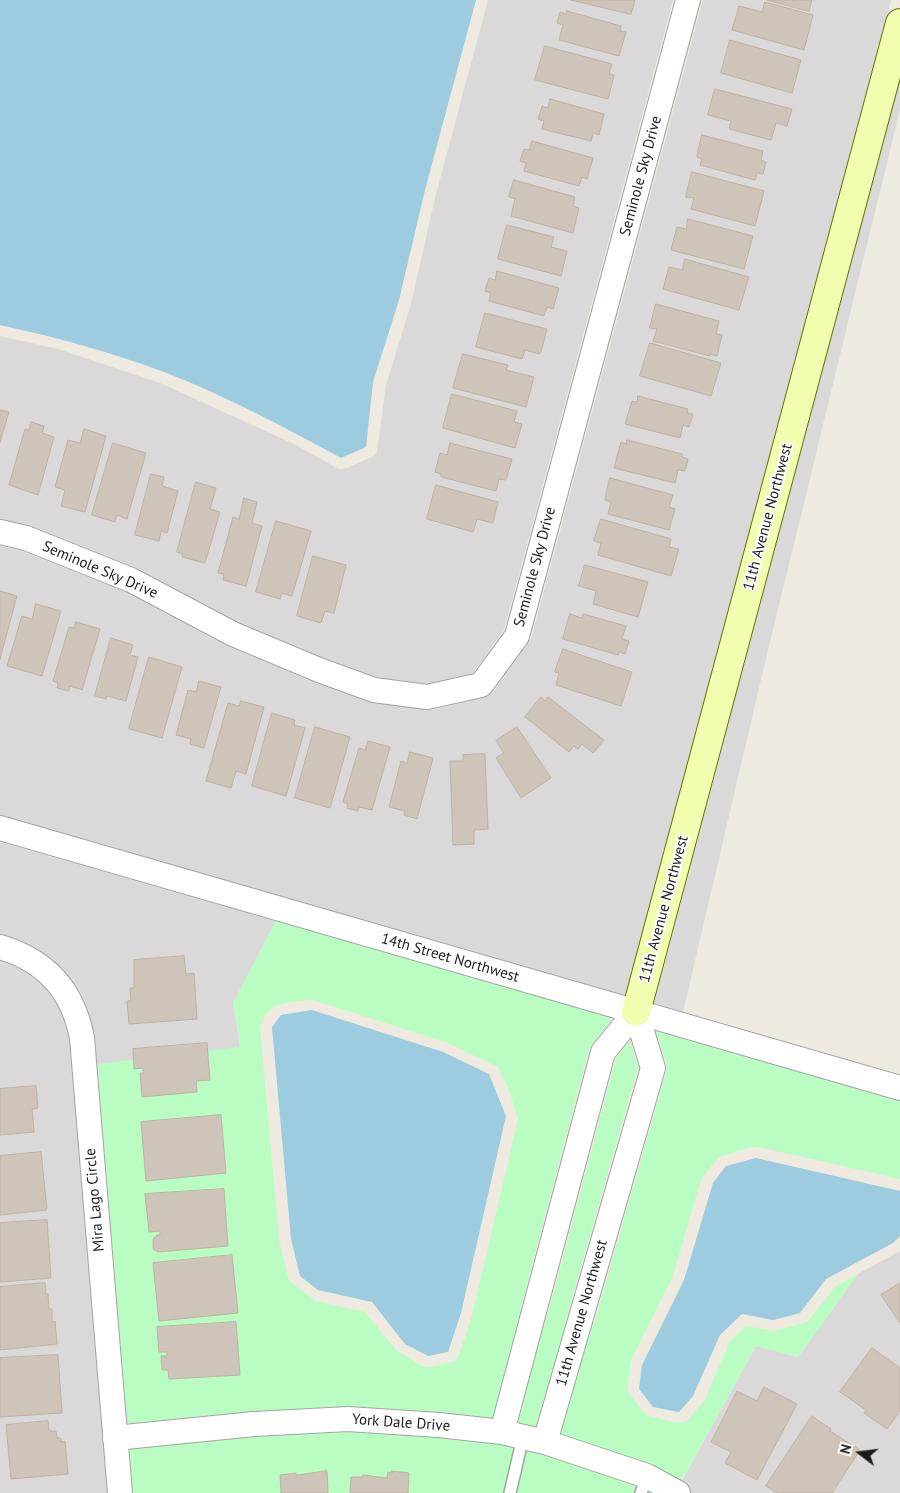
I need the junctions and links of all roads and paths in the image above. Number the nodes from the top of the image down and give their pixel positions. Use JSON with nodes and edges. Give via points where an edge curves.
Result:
{"nodes":[{"id":1,"x":688,"y":0,"type":"edge"},
{"id":2,"x":900,"y":23,"type":"edge"},
{"id":3,"x":0,"y":532,"type":"edge"},
{"id":4,"x":0,"y":828,"type":"edge"},
{"id":5,"x":0,"y":947,"type":"edge"},
{"id":6,"x":636,"y":1012,"type":"junction"},
{"id":7,"x":900,"y":1088,"type":"edge"},
{"id":8,"x":523,"y":1437,"type":"junction"},
{"id":9,"x":115,"y":1438,"type":"junction"},
{"id":10,"x":644,"y":1485,"type":"edge"},
{"id":11,"x":120,"y":1493,"type":"edge"},
{"id":12,"x":510,"y":1493,"type":"edge"},
{"id":13,"x":678,"y":1493,"type":"edge"}],
"edges":[{"from":1,"to":3,"type":"street","name":"Seminole Sky Drive","via":[[517,636],[481,685],[428,697],[374,690],[233,634],[131,580],[26,538]]},
{"from":2,"to":6,"type":"street","name":"11th Avenue Northwest"},
{"from":4,"to":6,"type":"street","name":"14th Street Northwest"},
{"from":5,"to":9,"type":"street","name":"Mira Lago Circle","via":[[24,956],[46,971],[61,986],[79,1021]]},
{"from":6,"to":7,"type":"street","name":"14th Street Northwest"},
{"from":6,"to":8,"type":"street","name":"11th Avenue Northwest","via":[[603,1052]]},
{"from":6,"to":8,"type":"street","name":"11th Avenue Northwest","via":[[653,1068]]},
{"from":8,"to":9,"type":"street","name":"York Dale Drive","via":[[439,1425],[348,1419],[254,1424]]},
{"from":8,"to":10,"type":"street","name":"York Dale Drive"},
{"from":8,"to":12,"type":"lane"},
{"from":9,"to":11,"type":"street","name":"Mira Lago Circle"},
{"from":10,"to":13,"type":"street","name":"York Dale Drive"}]}
